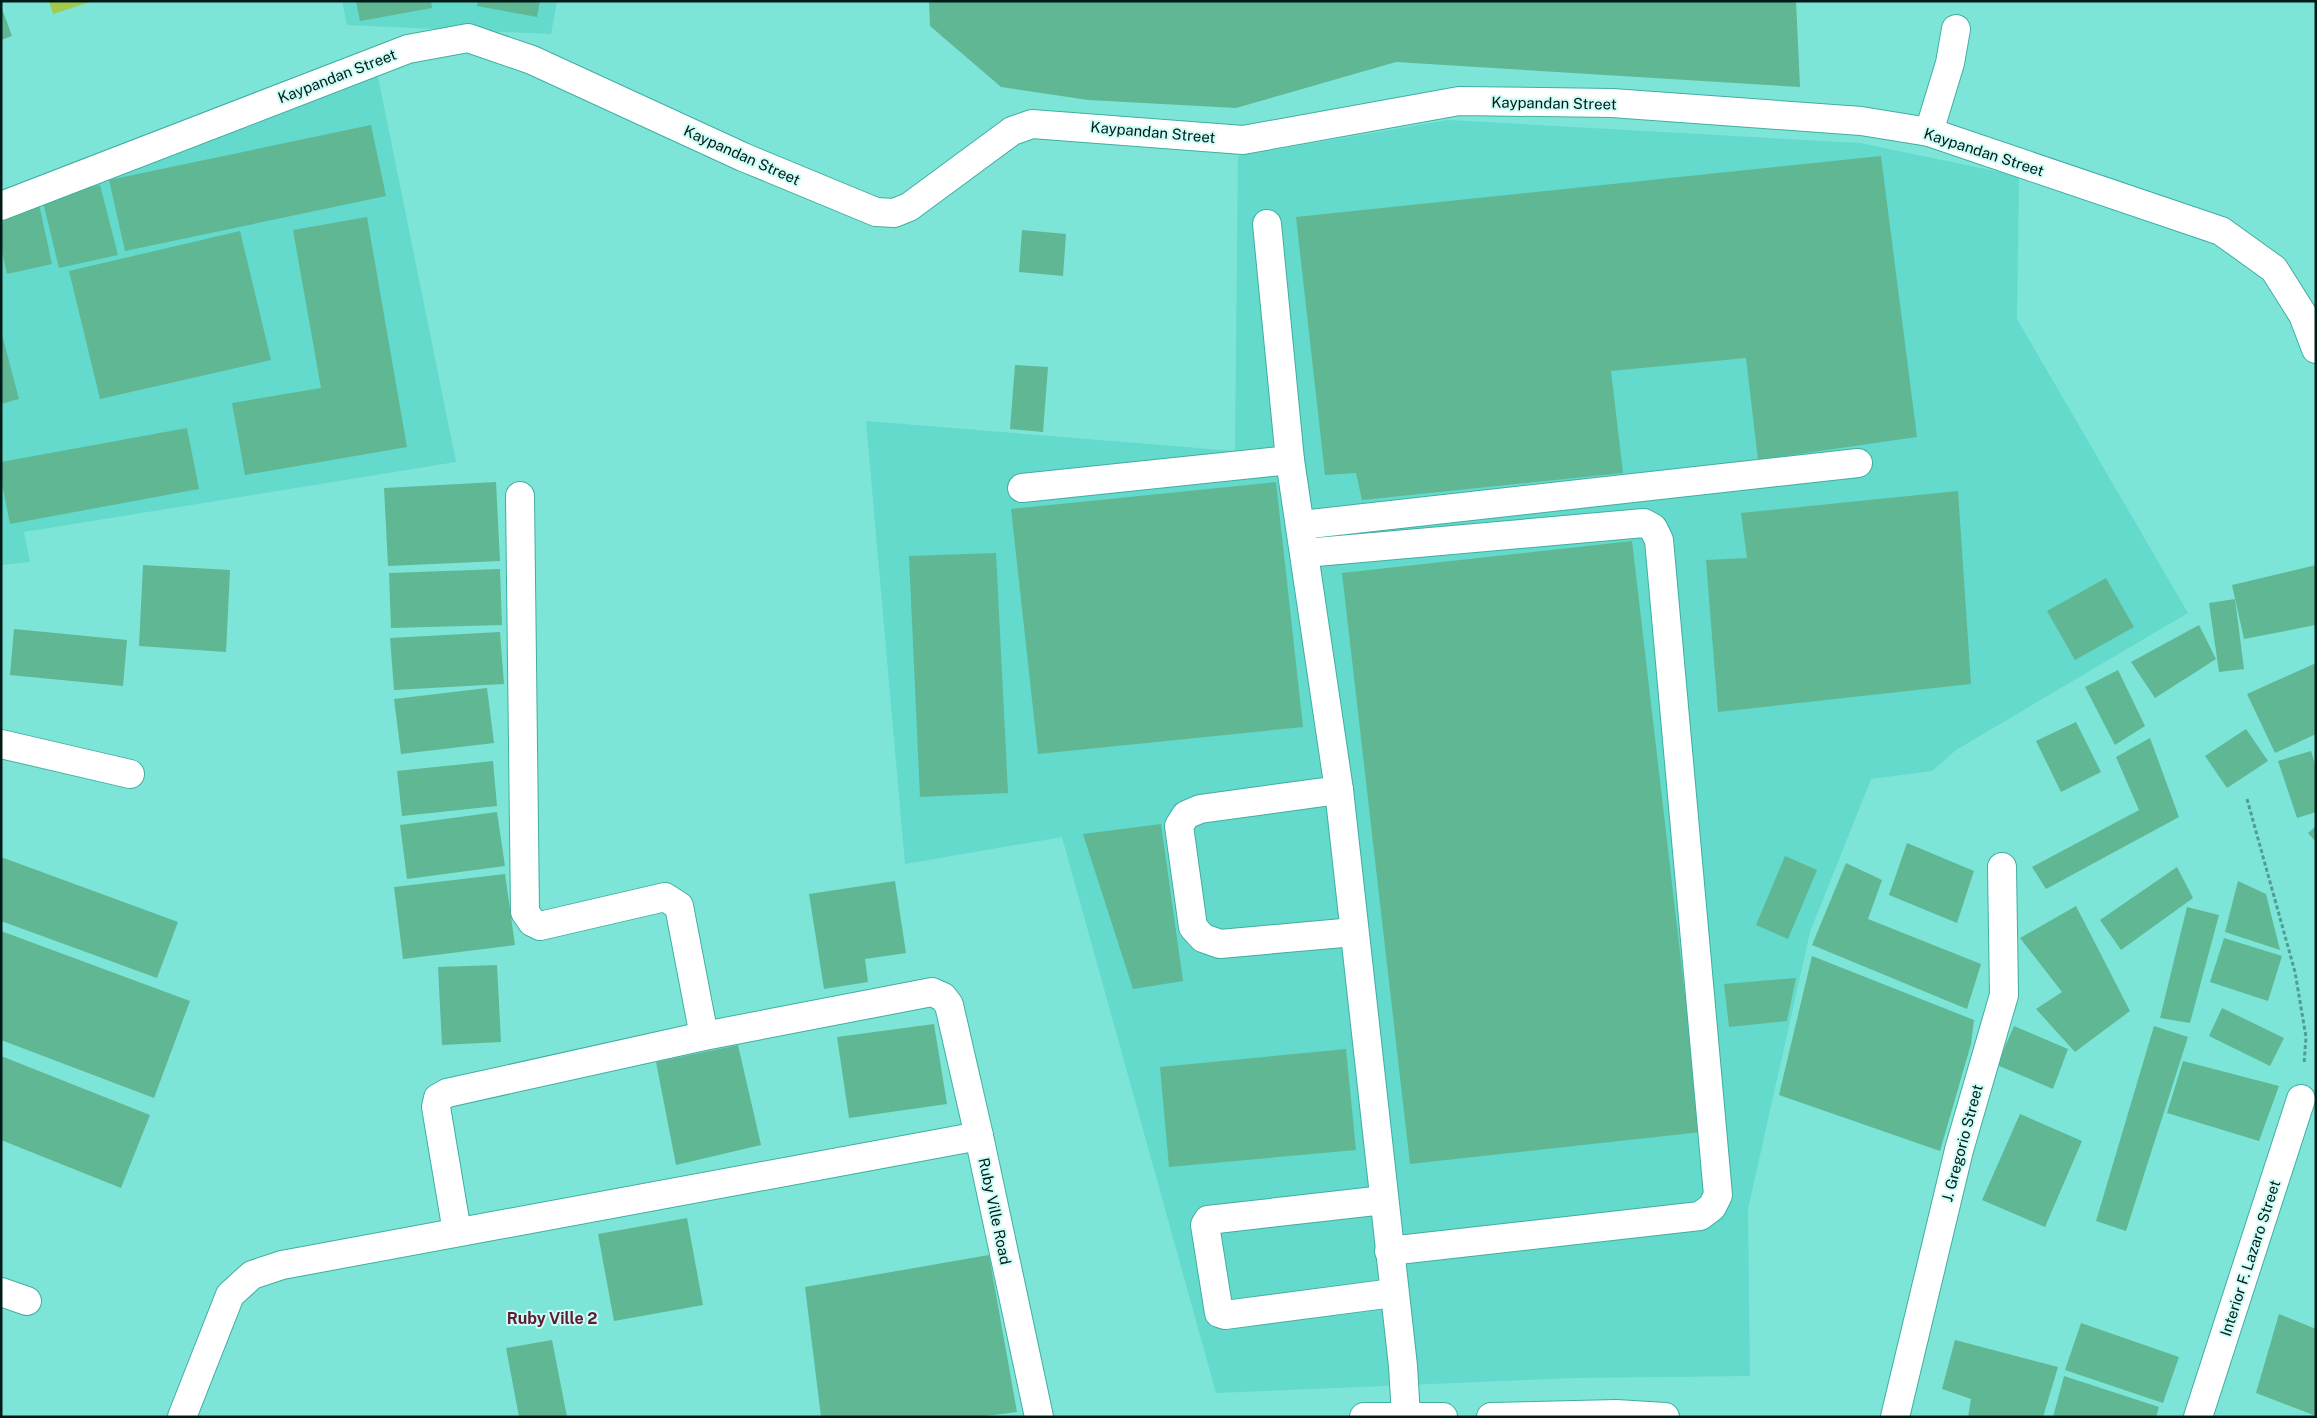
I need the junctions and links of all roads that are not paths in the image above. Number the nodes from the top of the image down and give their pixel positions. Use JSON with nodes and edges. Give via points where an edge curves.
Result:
{"nodes":[{"id":1,"x":1956,"y":29,"type":"dead end"},
{"id":2,"x":1929,"y":132,"type":"junction"},
{"id":3,"x":1,"y":206,"type":"edge"},
{"id":4,"x":1267,"y":224,"type":"dead end"},
{"id":5,"x":2316,"y":349,"type":"edge"},
{"id":6,"x":1290,"y":460,"type":"junction"},
{"id":7,"x":1858,"y":463,"type":"dead end"},
{"id":8,"x":1022,"y":488,"type":"dead end"},
{"id":9,"x":520,"y":496,"type":"dead end"},
{"id":10,"x":1301,"y":525,"type":"junction"},
{"id":11,"x":1305,"y":553,"type":"junction"},
{"id":12,"x":1,"y":744,"type":"edge"},
{"id":13,"x":130,"y":774,"type":"dead end"},
{"id":14,"x":1339,"y":790,"type":"junction"},
{"id":15,"x":2002,"y":868,"type":"dead end"},
{"id":16,"x":1354,"y":932,"type":"junction"},
{"id":17,"x":704,"y":1036,"type":"junction"},
{"id":18,"x":2316,"y":1123,"type":"edge"},
{"id":19,"x":979,"y":1136,"type":"junction"},
{"id":20,"x":1384,"y":1200,"type":"junction"},
{"id":21,"x":457,"y":1232,"type":"junction"},
{"id":22,"x":1389,"y":1251,"type":"junction"},
{"id":23,"x":1,"y":1292,"type":"edge"},
{"id":24,"x":1393,"y":1293,"type":"junction"},
{"id":25,"x":27,"y":1301,"type":"dead end"},
{"id":26,"x":1406,"y":1416,"type":"edge"},
{"id":27,"x":182,"y":1417,"type":"edge"},
{"id":28,"x":1039,"y":1417,"type":"edge"},
{"id":29,"x":1364,"y":1417,"type":"edge"},
{"id":30,"x":1443,"y":1417,"type":"edge"},
{"id":31,"x":1491,"y":1417,"type":"edge"},
{"id":32,"x":1666,"y":1417,"type":"edge"},
{"id":33,"x":1895,"y":1417,"type":"edge"},
{"id":34,"x":2198,"y":1417,"type":"edge"}],
"edges":[{"from":1,"to":2,"type":"street","via":[[1950,62]]},
{"from":2,"to":3,"type":"street","name":"Kaypandan Street","via":[[1861,120],[1622,104],[1459,101],[1243,140],[1032,124],[1012,131],[909,207],[894,214],[876,212],[743,157],[532,60],[468,38],[408,49]]},
{"from":2,"to":5,"type":"street","name":"Kaypandan Street","via":[[2221,231],[2274,269],[2303,315]]},
{"from":4,"to":6,"type":"street"},
{"from":6,"to":8,"type":"street"},
{"from":6,"to":10,"type":"street"},
{"from":7,"to":10,"type":"street"},
{"from":9,"to":17,"type":"street","via":[[525,912],[532,922],[540,926],[665,897],[673,900],[679,906]]},
{"from":10,"to":11,"type":"street"},
{"from":11,"to":14,"type":"street"},
{"from":11,"to":22,"type":"street","via":[[1644,523],[1653,528],[1659,540],[1718,1195],[1712,1206],[1700,1216]]},
{"from":12,"to":13,"type":"street"},
{"from":14,"to":16,"type":"street"},
{"from":14,"to":16,"type":"street","via":[[1200,809],[1186,815],[1179,826],[1193,927],[1203,938],[1220,944]]},
{"from":15,"to":33,"type":"street","name":"J. Gregorio Street","via":[[2004,995],[1959,1150]]},
{"from":16,"to":20,"type":"street"},
{"from":17,"to":19,"type":"street","name":"Ruby Ville Road","via":[[932,992],[943,997],[949,1005]]},
{"from":17,"to":21,"type":"street","via":[[447,1093],[438,1098],[436,1106]]},
{"from":18,"to":34,"type":"street","name":"Interior F. Lazaro Street","via":[[2301,1100]]},
{"from":19,"to":21,"type":"street"},
{"from":19,"to":28,"type":"street","name":"Ruby Ville Road"},
{"from":20,"to":22,"type":"street"},
{"from":20,"to":24,"type":"street","via":[[1208,1220],[1205,1225],[1219,1314]]},
{"from":21,"to":27,"type":"street","via":[[282,1265],[252,1275],[230,1295]]},
{"from":22,"to":24,"type":"street"},
{"from":23,"to":25,"type":"street"},
{"from":24,"to":26,"type":"street"},
{"from":26,"to":29,"type":"street"},
{"from":26,"to":30,"type":"street"},
{"from":31,"to":32,"type":"street","via":[[1616,1414]]}]}
